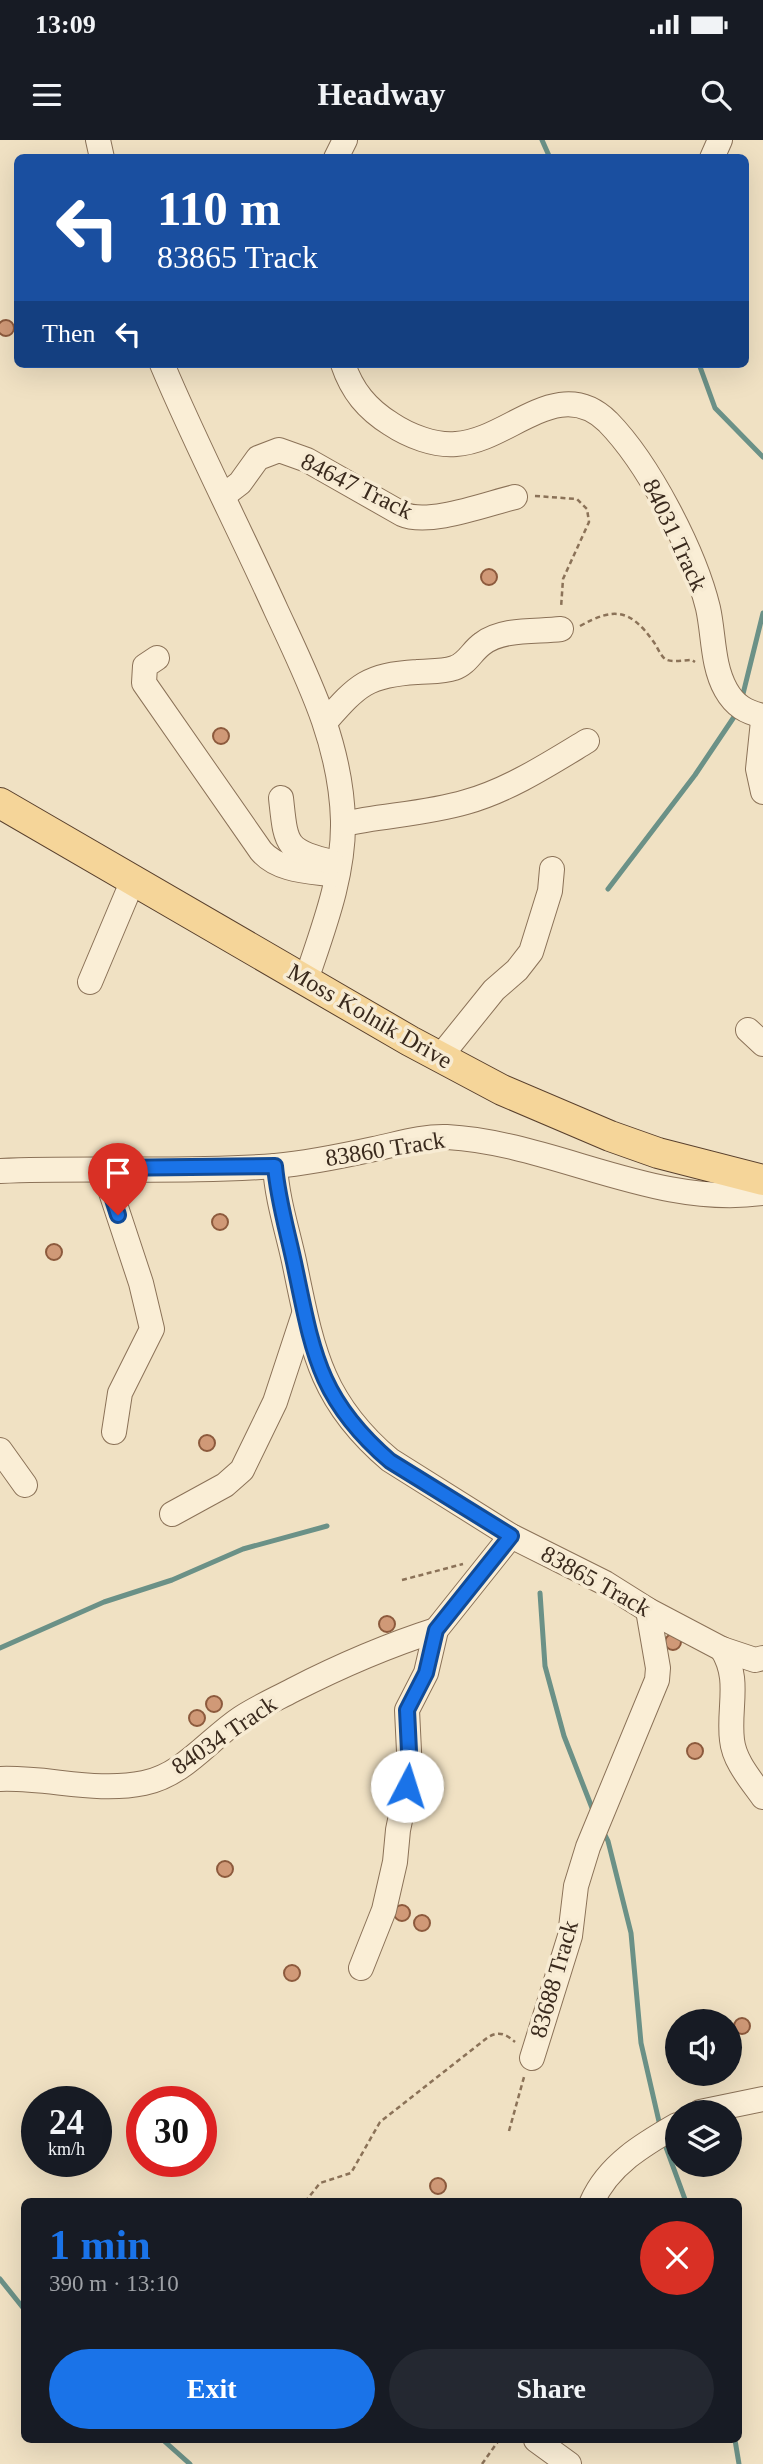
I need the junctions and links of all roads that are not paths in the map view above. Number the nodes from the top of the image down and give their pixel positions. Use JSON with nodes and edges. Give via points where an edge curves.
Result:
{"nodes":[{"id":1,"x":164,"y":368,"type":"edge"},
{"id":2,"x":345,"y":368,"type":"edge"},
{"id":3,"x":223,"y":496,"type":"junction"},
{"id":4,"x":514,"y":497,"type":"road end"},
{"id":5,"x":561,"y":629,"type":"road end"},
{"id":6,"x":157,"y":657,"type":"dead end"},
{"id":7,"x":763,"y":719,"type":"edge"},
{"id":8,"x":326,"y":721,"type":"junction"},
{"id":9,"x":587,"y":741,"type":"dead end"},
{"id":10,"x":763,"y":792,"type":"edge"},
{"id":11,"x":281,"y":798,"type":"dead end"},
{"id":12,"x":0,"y":803,"type":"edge"},
{"id":13,"x":343,"y":824,"type":"junction"},
{"id":14,"x":338,"y":869,"type":"junction"},
{"id":15,"x":552,"y":869,"type":"dead end"},
{"id":16,"x":133,"y":880,"type":"junction"},
{"id":17,"x":306,"y":980,"type":"junction"},
{"id":18,"x":90,"y":982,"type":"dead end"},
{"id":19,"x":440,"y":1057,"type":"junction"},
{"id":20,"x":275,"y":1166,"type":"junction"},
{"id":21,"x":103,"y":1168,"type":"junction"},
{"id":22,"x":0,"y":1171,"type":"edge"},
{"id":23,"x":763,"y":1180,"type":"edge"},
{"id":24,"x":763,"y":1193,"type":"edge"},
{"id":25,"x":304,"y":1313,"type":"junction"},
{"id":26,"x":114,"y":1432,"type":"dead end"},
{"id":27,"x":0,"y":1450,"type":"edge"},
{"id":28,"x":25,"y":1485,"type":"dead end"},
{"id":29,"x":172,"y":1514,"type":"dead end"},
{"id":30,"x":506,"y":1542,"type":"junction"},
{"id":31,"x":648,"y":1610,"type":"junction"},
{"id":32,"x":436,"y":1630,"type":"junction"},
{"id":33,"x":723,"y":1649,"type":"junction"},
{"id":34,"x":763,"y":1658,"type":"edge"},
{"id":35,"x":0,"y":1779,"type":"edge"},
{"id":36,"x":763,"y":1797,"type":"edge"},
{"id":37,"x":360,"y":1968,"type":"dead end"},
{"id":38,"x":532,"y":2058,"type":"road end"},
{"id":39,"x":763,"y":2099,"type":"edge"},
{"id":40,"x":742,"y":2103,"type":"edge"},
{"id":41,"x":665,"y":2133,"type":"edge"},
{"id":42,"x":594,"y":2198,"type":"edge"},
{"id":43,"x":540,"y":2443,"type":"edge"},
{"id":44,"x":569,"y":2464,"type":"edge"}],
"edges":[{"from":1,"to":3,"type":"street"},
{"from":2,"to":7,"type":"street","name":"84031 Track","via":[[354,390],[373,412],[426,440],[471,441],[564,404],[588,408],[607,422],[659,495],[697,571],[721,679],[740,708]]},
{"from":3,"to":4,"type":"street","name":"84647 Track","via":[[258,458],[279,450],[307,460],[413,518]]},
{"from":3,"to":8,"type":"street"},
{"from":5,"to":8,"type":"street","via":[[486,641],[456,668],[401,673],[367,682],[350,693]]},
{"from":6,"to":14,"type":"street","via":[[145,666],[144,682],[261,851],[286,867]]},
{"from":7,"to":10,"type":"street","via":[[758,769]]},
{"from":8,"to":13,"type":"street","via":[[341,788]]},
{"from":9,"to":13,"type":"street","via":[[467,802]]},
{"from":11,"to":14,"type":"street","via":[[287,839],[293,847]]},
{"from":12,"to":16,"type":"main road","name":"Moss Kolnik Drive"},
{"from":13,"to":14,"type":"street"},
{"from":14,"to":17,"type":"street"},
{"from":15,"to":19,"type":"street","via":[[531,952]]},
{"from":16,"to":17,"type":"main road","name":"Moss Kolnik Drive"},
{"from":16,"to":18,"type":"street"},
{"from":17,"to":19,"type":"main road","name":"Moss Kolnik Drive"},
{"from":19,"to":23,"type":"main road","name":"Moss Kolnik Drive","via":[[502,1090],[610,1136]]},
{"from":20,"to":21,"type":"street","name":"83860 Track"},
{"from":20,"to":24,"type":"street","name":"83860 Track","via":[[442,1137],[494,1143],[612,1176],[708,1196]]},
{"from":20,"to":25,"type":"street","name":"83865 Track"},
{"from":21,"to":22,"type":"street","name":"83860 Track"},
{"from":21,"to":26,"type":"street","via":[[152,1329],[120,1393]]},
{"from":25,"to":29,"type":"street","via":[[275,1402],[242,1470],[225,1485]]},
{"from":25,"to":30,"type":"street","name":"83865 Track","via":[[313,1354],[326,1384],[374,1447]]},
{"from":27,"to":28,"type":"street"},
{"from":30,"to":31,"type":"street","name":"83865 Track","via":[[604,1583]]},
{"from":30,"to":32,"type":"street"},
{"from":31,"to":33,"type":"street","name":"83865 Track"},
{"from":31,"to":38,"type":"street","name":"83688 Track","via":[[657,1680],[588,1847],[576,1886],[570,1936]]},
{"from":32,"to":35,"type":"street","name":"84034 Track","via":[[354,1659],[261,1706],[156,1780],[85,1785]]},
{"from":32,"to":37,"type":"street","via":[[426,1673],[407,1710],[410,1772],[396,1862],[384,1910]]},
{"from":33,"to":34,"type":"street","name":"83865 Track","via":[[755,1660]]},
{"from":33,"to":36,"type":"street","via":[[734,1686],[733,1746]]},
{"from":39,"to":40,"type":"street"},
{"from":41,"to":42,"type":"street","via":[[618,2165]]},
{"from":43,"to":44,"type":"street"}]}
